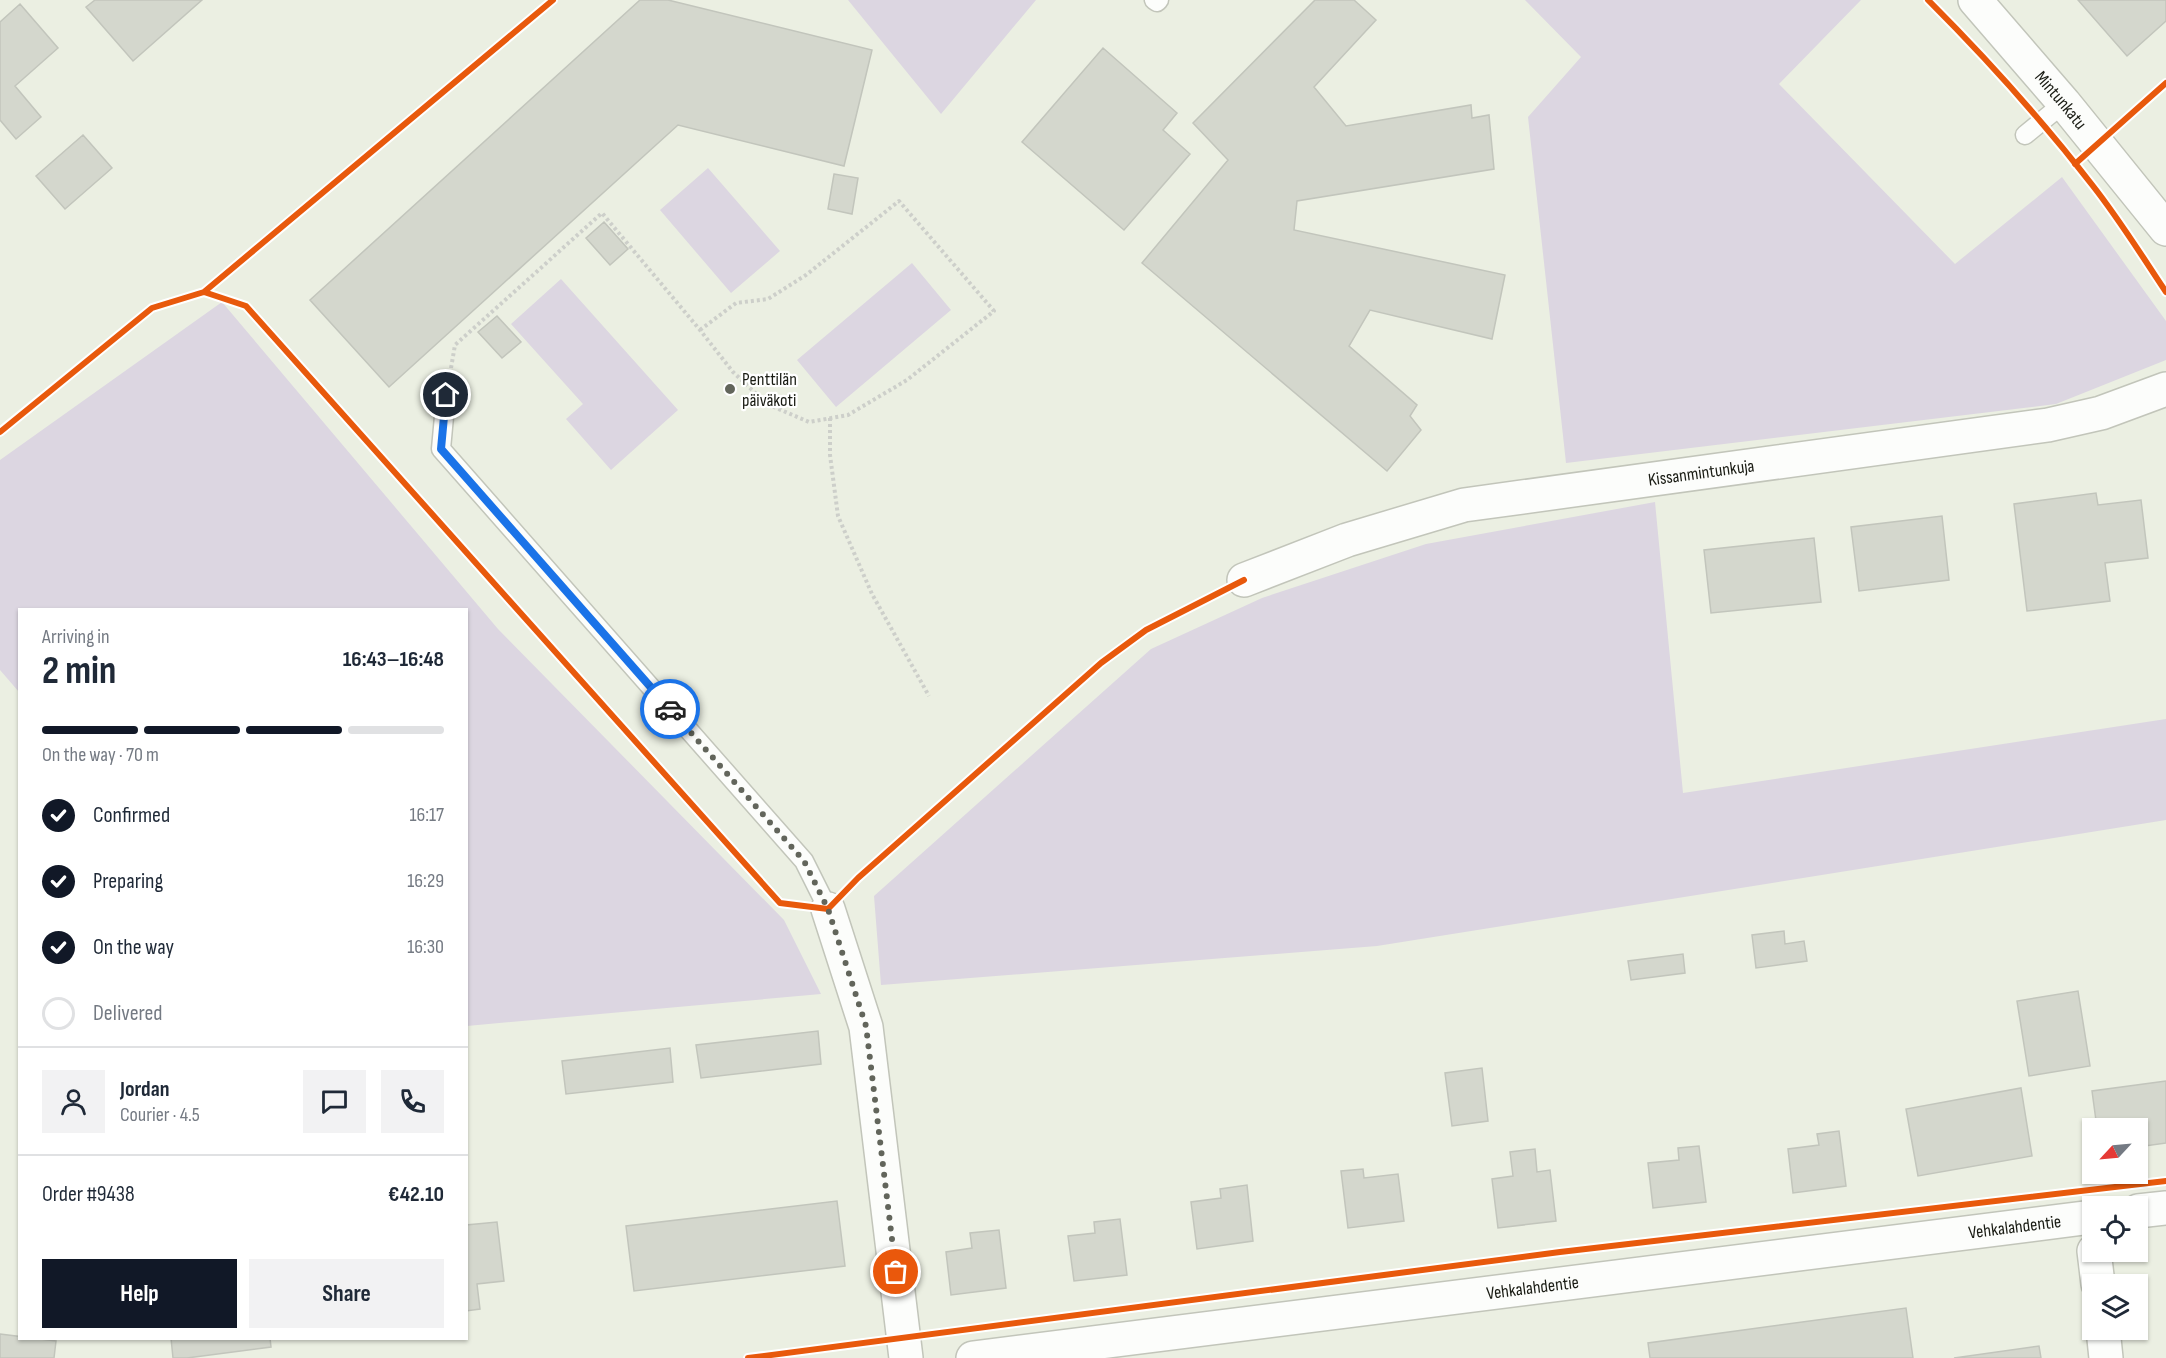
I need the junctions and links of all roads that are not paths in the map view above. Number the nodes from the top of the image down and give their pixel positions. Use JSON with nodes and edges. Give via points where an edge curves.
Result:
{"nodes":[{"id":1,"x":1975,"y":0,"type":"edge"},
{"id":2,"x":2064,"y":103,"type":"junction"},
{"id":3,"x":2025,"y":135,"type":"dead end"},
{"id":4,"x":2166,"y":230,"type":"edge"},
{"id":5,"x":2166,"y":389,"type":"edge"},
{"id":6,"x":446,"y":395,"type":"road end"},
{"id":7,"x":1244,"y":580,"type":"dead end"},
{"id":8,"x":828,"y":909,"type":"joint"},
{"id":9,"x":2166,"y":1208,"type":"edge"},
{"id":10,"x":2148,"y":1210,"type":"edge"},
{"id":11,"x":2082,"y":1225,"type":"edge"},
{"id":12,"x":2104,"y":1340,"type":"edge"},
{"id":13,"x":906,"y":1358,"type":"edge"},
{"id":14,"x":972,"y":1358,"type":"edge"},
{"id":15,"x":2106,"y":1358,"type":"edge"}],
"edges":[{"from":1,"to":2,"type":"street","name":"Mintunkatu"},
{"from":2,"to":3,"type":"lane"},
{"from":2,"to":4,"type":"street","name":"Mintunkatu"},
{"from":5,"to":7,"type":"street","name":"Kissanmintunkuja","via":[[2101,413],[2048,425],[1464,506],[1347,540]]},
{"from":6,"to":8,"type":"lane","via":[[441,449],[804,861]]},
{"from":8,"to":13,"type":"street","via":[[866,1026]]},
{"from":9,"to":10,"type":"street"},
{"from":11,"to":14,"type":"street","name":"Vehkalahdentie"},
{"from":12,"to":15,"type":"street"}]}
